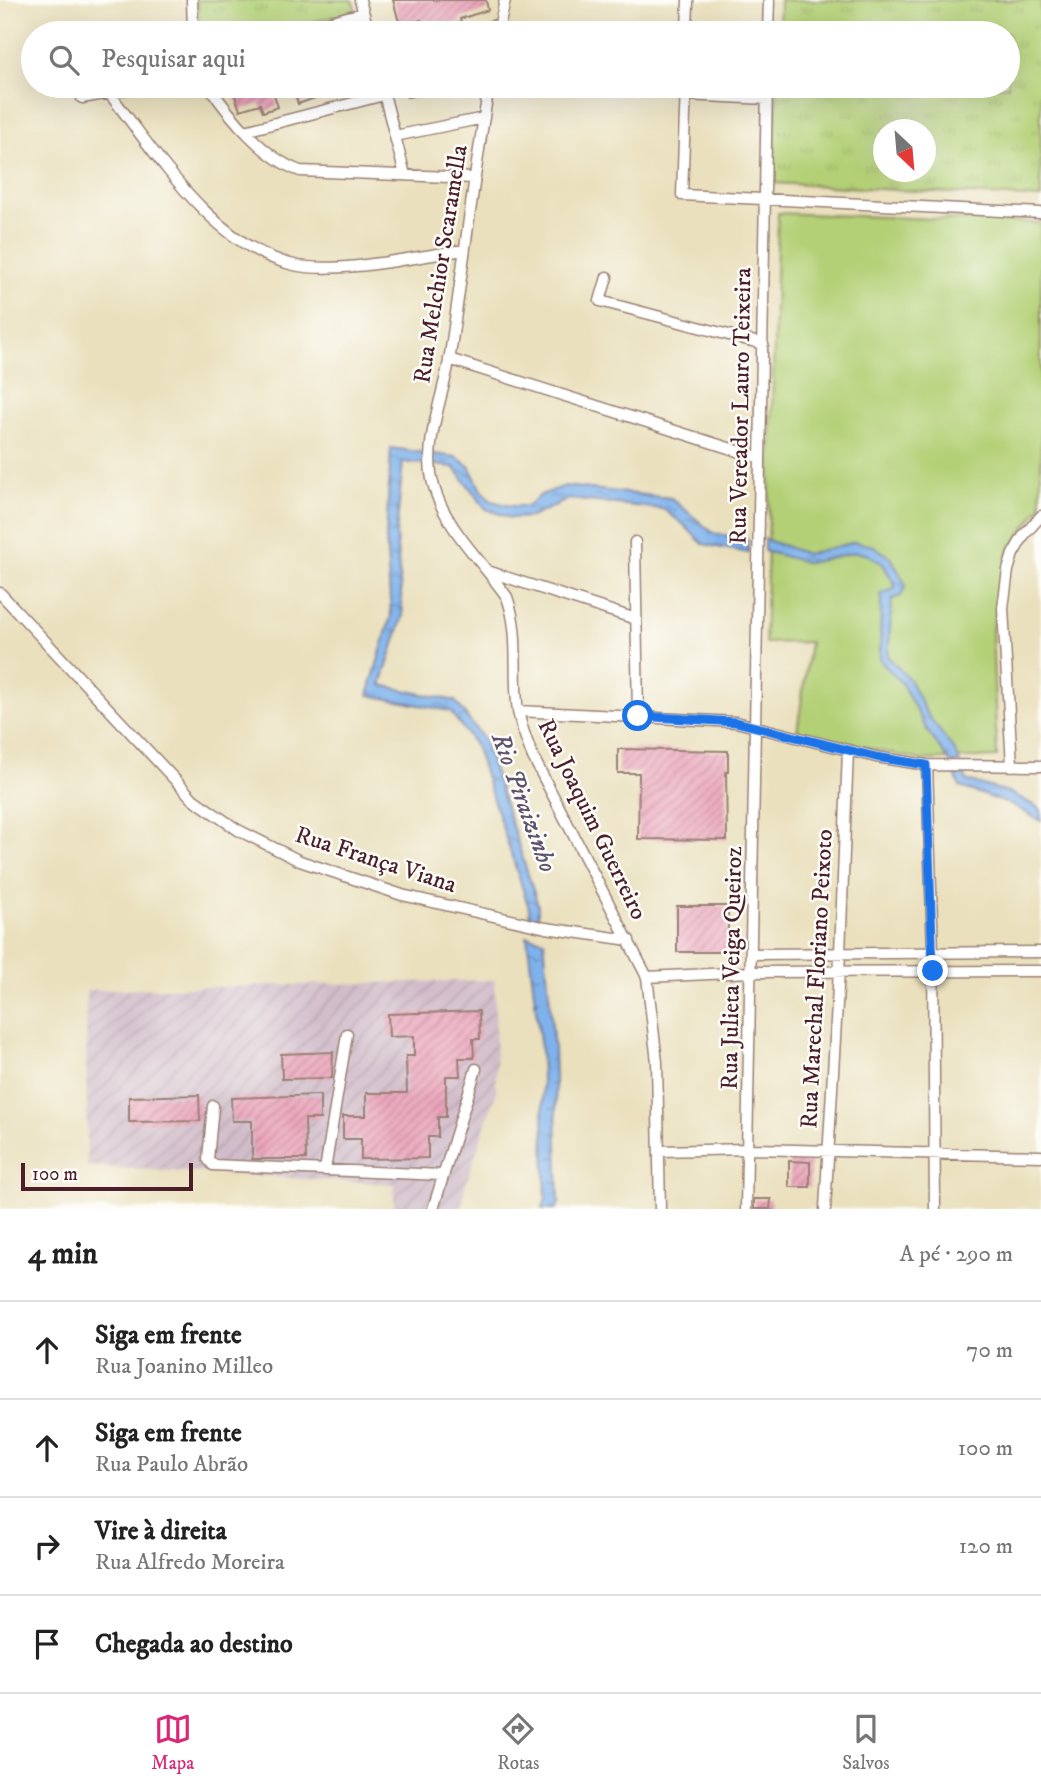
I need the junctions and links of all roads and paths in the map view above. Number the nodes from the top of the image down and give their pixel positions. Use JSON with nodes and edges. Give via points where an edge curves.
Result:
{"nodes":[{"id":1,"x":191,"y":0,"type":"edge"},
{"id":2,"x":360,"y":0,"type":"edge"},
{"id":3,"x":505,"y":0,"type":"edge"},
{"id":4,"x":688,"y":0,"type":"edge"},
{"id":5,"x":769,"y":0,"type":"edge"},
{"id":6,"x":363,"y":13,"type":"junction"},
{"id":7,"x":192,"y":21,"type":"edge"},
{"id":8,"x":332,"y":21,"type":"edge"},
{"id":9,"x":365,"y":21,"type":"edge"},
{"id":10,"x":501,"y":21,"type":"edge"},
{"id":11,"x":687,"y":21,"type":"edge"},
{"id":12,"x":768,"y":21,"type":"edge"},
{"id":13,"x":113,"y":98,"type":"edge"},
{"id":14,"x":217,"y":98,"type":"edge"},
{"id":15,"x":356,"y":98,"type":"edge"},
{"id":16,"x":385,"y":98,"type":"edge"},
{"id":17,"x":487,"y":98,"type":"edge"},
{"id":18,"x":685,"y":98,"type":"edge"},
{"id":19,"x":757,"y":98,"type":"edge"},
{"id":20,"x":767,"y":99,"type":"joint"},
{"id":21,"x":484,"y":118,"type":"junction"},
{"id":22,"x":245,"y":131,"type":"junction"},
{"id":23,"x":395,"y":136,"type":"junction"},
{"id":24,"x":405,"y":175,"type":"junction"},
{"id":25,"x":474,"y":178,"type":"junction"},
{"id":26,"x":765,"y":198,"type":"junction"},
{"id":27,"x":1041,"y":213,"type":"edge"},
{"id":28,"x":464,"y":250,"type":"junction"},
{"id":29,"x":607,"y":276,"type":"dead end"},
{"id":30,"x":763,"y":344,"type":"junction"},
{"id":31,"x":449,"y":359,"type":"junction"},
{"id":32,"x":760,"y":458,"type":"junction"},
{"id":33,"x":430,"y":467,"type":"joint"},
{"id":34,"x":1041,"y":516,"type":"edge"},
{"id":35,"x":635,"y":542,"type":"dead end"},
{"id":36,"x":489,"y":572,"type":"junction"},
{"id":37,"x":0,"y":593,"type":"edge"},
{"id":38,"x":636,"y":619,"type":"junction"},
{"id":39,"x":518,"y":712,"type":"junction"},
{"id":40,"x":638,"y":716,"type":"junction"},
{"id":41,"x":755,"y":727,"type":"junction"},
{"id":42,"x":848,"y":751,"type":"junction"},
{"id":43,"x":926,"y":765,"type":"junction"},
{"id":44,"x":1012,"y":766,"type":"junction"},
{"id":45,"x":1041,"y":766,"type":"edge"},
{"id":46,"x":629,"y":940,"type":"junction"},
{"id":47,"x":1041,"y":952,"type":"edge"},
{"id":48,"x":840,"y":953,"type":"junction"},
{"id":49,"x":933,"y":953,"type":"junction"},
{"id":50,"x":751,"y":954,"type":"junction"},
{"id":51,"x":838,"y":971,"type":"junction"},
{"id":52,"x":933,"y":971,"type":"junction"},
{"id":53,"x":1041,"y":971,"type":"edge"},
{"id":54,"x":751,"y":972,"type":"junction"},
{"id":55,"x":647,"y":977,"type":"junction"},
{"id":56,"x":347,"y":1034,"type":"dead end"},
{"id":57,"x":476,"y":1069,"type":"dead end"},
{"id":58,"x":213,"y":1106,"type":"dead end"},
{"id":59,"x":749,"y":1149,"type":"junction"},
{"id":60,"x":828,"y":1150,"type":"junction"},
{"id":61,"x":659,"y":1151,"type":"junction"},
{"id":62,"x":935,"y":1153,"type":"junction"},
{"id":63,"x":1041,"y":1156,"type":"edge"},
{"id":64,"x":325,"y":1170,"type":"junction"},
{"id":65,"x":442,"y":1175,"type":"junction"},
{"id":66,"x":433,"y":1209,"type":"edge"},
{"id":67,"x":660,"y":1209,"type":"edge"},
{"id":68,"x":746,"y":1209,"type":"edge"},
{"id":69,"x":825,"y":1209,"type":"edge"},
{"id":70,"x":935,"y":1209,"type":"edge"}],
"edges":[{"from":1,"to":7,"type":"street"},
{"from":2,"to":6,"type":"street"},
{"from":3,"to":10,"type":"street"},
{"from":4,"to":11,"type":"street"},
{"from":5,"to":12,"type":"street"},
{"from":6,"to":8,"type":"street"},
{"from":6,"to":9,"type":"street"},
{"from":13,"to":28,"type":"street","via":[[198,204],[230,234],[266,256],[316,267]]},
{"from":14,"to":22,"type":"street"},
{"from":15,"to":22,"type":"street"},
{"from":16,"to":23,"type":"street"},
{"from":17,"to":21,"type":"street","name":"Rua Melchior Scaramella"},
{"from":18,"to":26,"type":"street","via":[[682,195]]},
{"from":19,"to":20,"type":"street"},
{"from":20,"to":26,"type":"street","name":"Rua Vereador Lauro Teixeira"},
{"from":21,"to":23,"type":"street"},
{"from":21,"to":25,"type":"street","name":"Rua Melchior Scaramella"},
{"from":22,"to":24,"type":"street","via":[[277,159],[300,171]]},
{"from":23,"to":24,"type":"street"},
{"from":24,"to":25,"type":"street"},
{"from":25,"to":28,"type":"street","name":"Rua Melchior Scaramella"},
{"from":26,"to":27,"type":"street"},
{"from":26,"to":30,"type":"street","name":"Rua Vereador Lauro Teixeira"},
{"from":28,"to":31,"type":"street","name":"Rua Melchior Scaramella"},
{"from":29,"to":30,"type":"street","via":[[600,301]]},
{"from":30,"to":32,"type":"street","name":"Rua Vereador Lauro Teixeira"},
{"from":31,"to":32,"type":"street"},
{"from":31,"to":33,"type":"street","name":"Rua Melchior Scaramella"},
{"from":32,"to":41,"type":"street","name":"Rua Vereador Lauro Teixeira"},
{"from":33,"to":36,"type":"street","name":"Rua Joaquim Guerreiro","via":[[443,511]]},
{"from":34,"to":44,"type":"street","via":[[1013,554],[1003,608]]},
{"from":35,"to":38,"type":"street"},
{"from":36,"to":38,"type":"street"},
{"from":36,"to":39,"type":"street","name":"Rua Joaquim Guerreiro","via":[[508,597],[513,614]]},
{"from":37,"to":46,"type":"street","name":"Rua França Viana","via":[[193,799],[238,830],[300,861],[402,895],[546,928]]},
{"from":38,"to":40,"type":"street"},
{"from":39,"to":40,"type":"street"},
{"from":39,"to":46,"type":"street","name":"Rua Joaquim Guerreiro","via":[[533,757]]},
{"from":40,"to":41,"type":"street"},
{"from":41,"to":42,"type":"street"},
{"from":41,"to":50,"type":"street","name":"Rua Julieta Veiga Queiroz"},
{"from":42,"to":43,"type":"street"},
{"from":42,"to":48,"type":"street","name":"Rua Marechal Floriano Peixoto"},
{"from":43,"to":44,"type":"street"},
{"from":43,"to":49,"type":"street"},
{"from":44,"to":45,"type":"street"},
{"from":46,"to":55,"type":"street","name":"Rua Joaquim Guerreiro"},
{"from":47,"to":49,"type":"street"},
{"from":48,"to":49,"type":"street"},
{"from":48,"to":50,"type":"street"},
{"from":48,"to":51,"type":"street","name":"Rua Marechal Floriano Peixoto"},
{"from":49,"to":52,"type":"street"},
{"from":50,"to":54,"type":"street","name":"Rua Julieta Veiga Queiroz"},
{"from":51,"to":52,"type":"street"},
{"from":51,"to":54,"type":"street"},
{"from":51,"to":60,"type":"street","name":"Rua Marechal Floriano Peixoto"},
{"from":52,"to":53,"type":"street"},
{"from":52,"to":62,"type":"street"},
{"from":54,"to":55,"type":"street"},
{"from":54,"to":59,"type":"street","name":"Rua Julieta Veiga Queiroz"},
{"from":55,"to":61,"type":"street","name":"Rua Joaquim Guerreiro","via":[[657,1062]]},
{"from":56,"to":64,"type":"street"},
{"from":57,"to":65,"type":"street"},
{"from":58,"to":64,"type":"street","via":[[208,1159],[213,1165]]},
{"from":59,"to":60,"type":"street"},
{"from":59,"to":61,"type":"street"},
{"from":59,"to":68,"type":"street","name":"Rua Julieta Veiga Queiroz"},
{"from":60,"to":62,"type":"street"},
{"from":60,"to":69,"type":"street","name":"Rua Marechal Floriano Peixoto"},
{"from":61,"to":67,"type":"street","name":"Rua Joaquim Guerreiro"},
{"from":62,"to":63,"type":"street"},
{"from":62,"to":70,"type":"street"},
{"from":64,"to":65,"type":"street"},
{"from":65,"to":66,"type":"street"}]}
